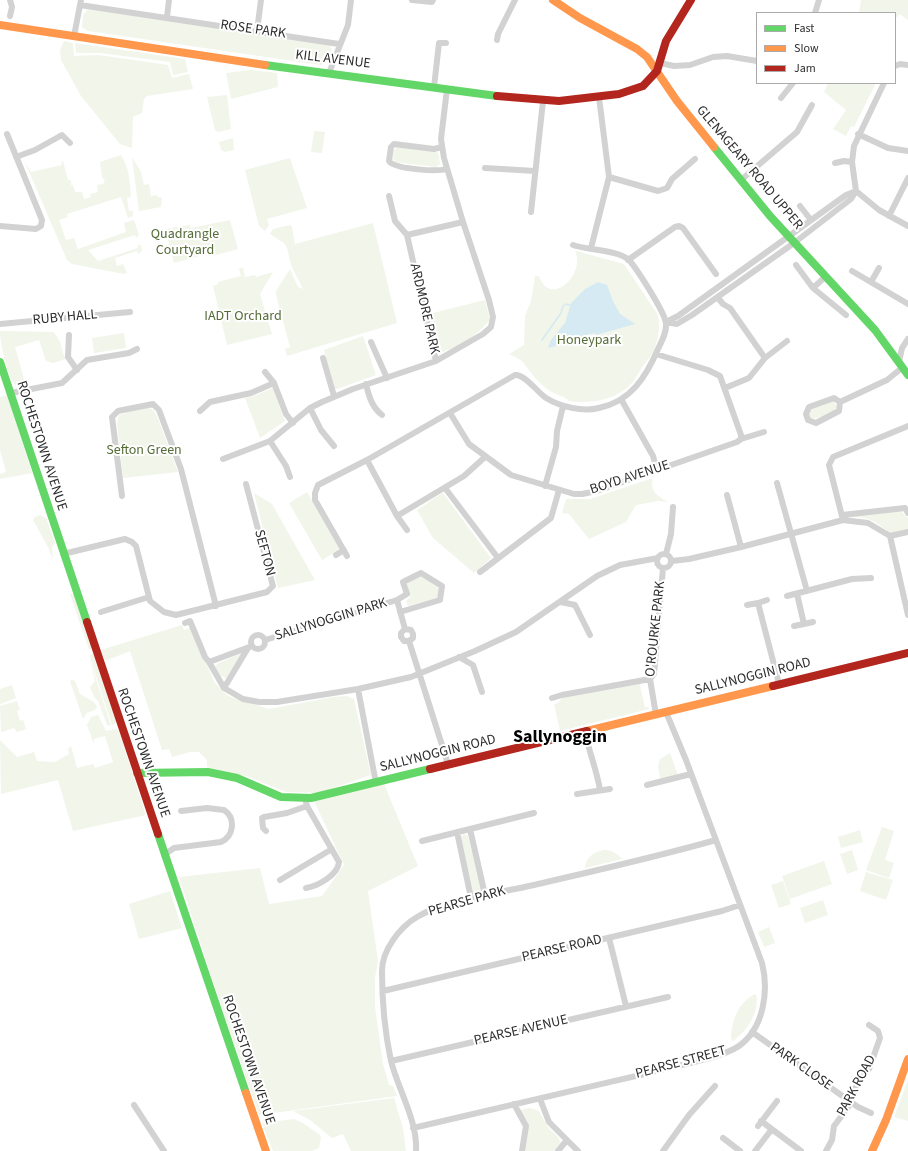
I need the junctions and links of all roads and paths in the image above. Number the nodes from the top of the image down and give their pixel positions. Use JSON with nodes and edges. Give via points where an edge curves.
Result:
{"nodes":[{"id":1,"x":10,"y":0,"type":"edge"},
{"id":2,"x":169,"y":0,"type":"edge"},
{"id":3,"x":261,"y":0,"type":"edge"},
{"id":4,"x":351,"y":0,"type":"edge"},
{"id":5,"x":412,"y":0,"type":"edge"},
{"id":6,"x":433,"y":0,"type":"edge"},
{"id":7,"x":515,"y":0,"type":"edge"},
{"id":8,"x":553,"y":0,"type":"edge"},
{"id":9,"x":691,"y":0,"type":"edge"},
{"id":10,"x":819,"y":0,"type":"edge"},
{"id":11,"x":80,"y":3,"type":"edge"},
{"id":12,"x":815,"y":12,"type":"edge"},
{"id":13,"x":10,"y":16,"type":"dead end"},
{"id":14,"x":167,"y":18,"type":"junction"},
{"id":15,"x":0,"y":25,"type":"edge"},
{"id":16,"x":257,"y":31,"type":"junction"},
{"id":17,"x":74,"y":36,"type":"junction"},
{"id":18,"x":497,"y":40,"type":"dead end"},
{"id":19,"x":446,"y":43,"type":"dead end"},
{"id":20,"x":339,"y":44,"type":"junction"},
{"id":21,"x":756,"y":61,"type":"edge"},
{"id":22,"x":660,"y":63,"type":"junction"},
{"id":23,"x":908,"y":65,"type":"edge"},
{"id":24,"x":896,"y":66,"type":"edge"},
{"id":25,"x":657,"y":71,"type":"junction"},
{"id":26,"x":329,"y":73,"type":"junction"},
{"id":27,"x":792,"y":84,"type":"edge"},
{"id":28,"x":883,"y":84,"type":"edge"},
{"id":29,"x":434,"y":87,"type":"junction"},
{"id":30,"x":447,"y":89,"type":"junction"},
{"id":31,"x":599,"y":97,"type":"junction"},
{"id":32,"x":781,"y":98,"type":"dead end"},
{"id":33,"x":543,"y":101,"type":"junction"},
{"id":34,"x":812,"y":105,"type":"dead end"},
{"id":35,"x":7,"y":134,"type":"dead end"},
{"id":36,"x":858,"y":134,"type":"junction"},
{"id":37,"x":70,"y":142,"type":"dead end"},
{"id":38,"x":442,"y":148,"type":"junction"},
{"id":39,"x":908,"y":151,"type":"edge"},
{"id":40,"x":16,"y":157,"type":"junction"},
{"id":41,"x":695,"y":159,"type":"dead end"},
{"id":42,"x":852,"y":162,"type":"junction"},
{"id":43,"x":835,"y":163,"type":"dead end"},
{"id":44,"x":484,"y":168,"type":"dead end"},
{"id":45,"x":446,"y":169,"type":"junction"},
{"id":46,"x":535,"y":171,"type":"junction"},
{"id":47,"x":609,"y":177,"type":"junction"},
{"id":48,"x":908,"y":178,"type":"edge"},
{"id":49,"x":741,"y":180,"type":"junction"},
{"id":50,"x":856,"y":191,"type":"junction"},
{"id":51,"x":389,"y":196,"type":"dead end"},
{"id":52,"x":800,"y":206,"type":"dead end"},
{"id":53,"x":531,"y":212,"type":"dead end"},
{"id":54,"x":889,"y":216,"type":"junction"},
{"id":55,"x":812,"y":220,"type":"junction"},
{"id":56,"x":463,"y":222,"type":"junction"},
{"id":57,"x":0,"y":226,"type":"edge"},
{"id":58,"x":908,"y":226,"type":"edge"},
{"id":59,"x":407,"y":235,"type":"junction"},
{"id":60,"x":791,"y":240,"type":"junction"},
{"id":61,"x":573,"y":246,"type":"dead end"},
{"id":62,"x":591,"y":248,"type":"junction"},
{"id":63,"x":628,"y":260,"type":"junction"},
{"id":64,"x":796,"y":265,"type":"dead end"},
{"id":65,"x":879,"y":268,"type":"dead end"},
{"id":66,"x":852,"y":271,"type":"dead end"},
{"id":67,"x":716,"y":274,"type":"dead end"},
{"id":68,"x":825,"y":277,"type":"junction"},
{"id":69,"x":735,"y":279,"type":"junction"},
{"id":70,"x":871,"y":282,"type":"junction"},
{"id":71,"x":813,"y":288,"type":"junction"},
{"id":72,"x":718,"y":298,"type":"junction"},
{"id":73,"x":908,"y":304,"type":"edge"},
{"id":74,"x":130,"y":312,"type":"dead end"},
{"id":75,"x":846,"y":315,"type":"dead end"},
{"id":76,"x":666,"y":322,"type":"junction"},
{"id":77,"x":0,"y":324,"type":"edge"},
{"id":78,"x":69,"y":335,"type":"dead end"},
{"id":79,"x":908,"y":339,"type":"edge"},
{"id":80,"x":787,"y":341,"type":"dead end"},
{"id":81,"x":371,"y":342,"type":"dead end"},
{"id":82,"x":137,"y":349,"type":"dead end"},
{"id":83,"x":656,"y":354,"type":"junction"},
{"id":84,"x":323,"y":358,"type":"dead end"},
{"id":85,"x":765,"y":358,"type":"junction"},
{"id":86,"x":436,"y":361,"type":"junction"},
{"id":87,"x":0,"y":362,"type":"edge"},
{"id":88,"x":901,"y":364,"type":"junction"},
{"id":89,"x":77,"y":370,"type":"junction"},
{"id":90,"x":265,"y":372,"type":"dead end"},
{"id":91,"x":908,"y":375,"type":"edge"},
{"id":92,"x":387,"y":378,"type":"junction"},
{"id":93,"x":274,"y":383,"type":"junction"},
{"id":94,"x":366,"y":384,"type":"junction"},
{"id":95,"x":725,"y":388,"type":"junction"},
{"id":96,"x":11,"y":393,"type":"junction"},
{"id":97,"x":334,"y":396,"type":"junction"},
{"id":98,"x":621,"y":400,"type":"junction"},
{"id":99,"x":840,"y":402,"type":"junction"},
{"id":100,"x":563,"y":406,"type":"junction"},
{"id":101,"x":310,"y":408,"type":"junction"},
{"id":102,"x":200,"y":411,"type":"dead end"},
{"id":103,"x":450,"y":413,"type":"junction"},
{"id":104,"x":382,"y":415,"type":"dead end"},
{"id":105,"x":293,"y":423,"type":"junction"},
{"id":106,"x":908,"y":426,"type":"edge"},
{"id":107,"x":764,"y":432,"type":"dead end"},
{"id":108,"x":740,"y":439,"type":"junction"},
{"id":109,"x":270,"y":441,"type":"junction"},
{"id":110,"x":334,"y":446,"type":"dead end"},
{"id":111,"x":485,"y":457,"type":"junction"},
{"id":112,"x":223,"y":459,"type":"dead end"},
{"id":113,"x":367,"y":460,"type":"junction"},
{"id":114,"x":657,"y":470,"type":"junction"},
{"id":115,"x":290,"y":476,"type":"dead end"},
{"id":116,"x":777,"y":482,"type":"dead end"},
{"id":117,"x":246,"y":484,"type":"dead end"},
{"id":118,"x":545,"y":486,"type":"junction"},
{"id":119,"x":444,"y":488,"type":"junction"},
{"id":120,"x":559,"y":490,"type":"junction"},
{"id":121,"x":727,"y":495,"type":"dead end"},
{"id":122,"x":122,"y":496,"type":"dead end"},
{"id":123,"x":673,"y":507,"type":"dead end"},
{"id":124,"x":908,"y":513,"type":"edge"},
{"id":125,"x":397,"y":516,"type":"junction"},
{"id":126,"x":843,"y":518,"type":"junction"},
{"id":127,"x":407,"y":530,"type":"dead end"},
{"id":128,"x":908,"y":532,"type":"edge"},
{"id":129,"x":792,"y":535,"type":"junction"},
{"id":130,"x":890,"y":536,"type":"junction"},
{"id":131,"x":741,"y":547,"type":"junction"},
{"id":132,"x":63,"y":554,"type":"junction"},
{"id":133,"x":666,"y":554,"type":"junction"},
{"id":134,"x":336,"y":555,"type":"dead end"},
{"id":135,"x":498,"y":558,"type":"junction"},
{"id":136,"x":658,"y":558,"type":"junction"},
{"id":137,"x":672,"y":561,"type":"junction"},
{"id":138,"x":663,"y":568,"type":"junction"},
{"id":139,"x":480,"y":572,"type":"dead end"},
{"id":140,"x":871,"y":578,"type":"dead end"},
{"id":141,"x":576,"y":591,"type":"junction"},
{"id":142,"x":807,"y":591,"type":"junction"},
{"id":143,"x":797,"y":594,"type":"junction"},
{"id":144,"x":787,"y":596,"type":"dead end"},
{"id":145,"x":149,"y":597,"type":"junction"},
{"id":146,"x":398,"y":600,"type":"junction"},
{"id":147,"x":768,"y":600,"type":"dead end"},
{"id":148,"x":560,"y":602,"type":"junction"},
{"id":149,"x":758,"y":603,"type":"junction"},
{"id":150,"x":575,"y":605,"type":"junction"},
{"id":151,"x":747,"y":605,"type":"dead end"},
{"id":152,"x":216,"y":606,"type":"junction"},
{"id":153,"x":101,"y":612,"type":"dead end"},
{"id":154,"x":400,"y":612,"type":"junction"},
{"id":155,"x":908,"y":615,"type":"edge"},
{"id":156,"x":813,"y":622,"type":"dead end"},
{"id":157,"x":185,"y":623,"type":"dead end"},
{"id":158,"x":804,"y":624,"type":"junction"},
{"id":159,"x":794,"y":626,"type":"dead end"},
{"id":160,"x":590,"y":635,"type":"dead end"},
{"id":161,"x":265,"y":640,"type":"junction"},
{"id":162,"x":250,"y":647,"type":"junction"},
{"id":163,"x":475,"y":651,"type":"junction"},
{"id":164,"x":908,"y":653,"type":"edge"},
{"id":165,"x":459,"y":657,"type":"junction"},
{"id":166,"x":209,"y":662,"type":"junction"},
{"id":167,"x":473,"y":665,"type":"junction"},
{"id":168,"x":420,"y":672,"type":"junction"},
{"id":169,"x":650,"y":679,"type":"junction"},
{"id":170,"x":779,"y":684,"type":"junction"},
{"id":171,"x":224,"y":688,"type":"junction"},
{"id":172,"x":358,"y":689,"type":"junction"},
{"id":173,"x":482,"y":692,"type":"dead end"},
{"id":174,"x":552,"y":698,"type":"dead end"},
{"id":175,"x":666,"y":712,"type":"junction"},
{"id":176,"x":656,"y":715,"type":"junction"},
{"id":177,"x":585,"y":732,"type":"junction"},
{"id":178,"x":448,"y":764,"type":"junction"},
{"id":179,"x":137,"y":773,"type":"junction"},
{"id":180,"x":691,"y":774,"type":"junction"},
{"id":181,"x":376,"y":783,"type":"junction"},
{"id":182,"x":646,"y":785,"type":"dead end"},
{"id":183,"x":610,"y":789,"type":"dead end"},
{"id":184,"x":600,"y":790,"type":"junction"},
{"id":185,"x":577,"y":794,"type":"dead end"},
{"id":186,"x":306,"y":802,"type":"junction"},
{"id":187,"x":181,"y":811,"type":"dead end"},
{"id":188,"x":534,"y":813,"type":"dead end"},
{"id":189,"x":470,"y":829,"type":"junction"},
{"id":190,"x":266,"y":831,"type":"dead end"},
{"id":191,"x":457,"y":832,"type":"junction"},
{"id":192,"x":716,"y":840,"type":"junction"},
{"id":193,"x":422,"y":841,"type":"dead end"},
{"id":194,"x":332,"y":849,"type":"junction"},
{"id":195,"x":164,"y":855,"type":"junction"},
{"id":196,"x":280,"y":880,"type":"dead end"},
{"id":197,"x":306,"y":888,"type":"dead end"},
{"id":198,"x":485,"y":895,"type":"junction"},
{"id":199,"x":471,"y":898,"type":"junction"},
{"id":200,"x":740,"y":904,"type":"junction"},
{"id":201,"x":609,"y":938,"type":"junction"},
{"id":202,"x":382,"y":991,"type":"junction"},
{"id":203,"x":668,"y":997,"type":"dead end"},
{"id":204,"x":626,"y":1006,"type":"junction"},
{"id":205,"x":869,"y":1025,"type":"dead end"},
{"id":206,"x":752,"y":1032,"type":"junction"},
{"id":207,"x":908,"y":1059,"type":"edge"},
{"id":208,"x":391,"y":1061,"type":"junction"},
{"id":209,"x":715,"y":1086,"type":"dead end"},
{"id":210,"x":540,"y":1099,"type":"junction"},
{"id":211,"x":777,"y":1101,"type":"dead end"},
{"id":212,"x":851,"y":1102,"type":"junction"},
{"id":213,"x":514,"y":1104,"type":"junction"},
{"id":214,"x":134,"y":1105,"type":"dead end"},
{"id":215,"x":871,"y":1113,"type":"dead end"},
{"id":216,"x":413,"y":1128,"type":"junction"},
{"id":217,"x":772,"y":1129,"type":"junction"},
{"id":218,"x":723,"y":1138,"type":"dead end"},
{"id":219,"x":567,"y":1140,"type":"junction"},
{"id":220,"x":164,"y":1151,"type":"edge"},
{"id":221,"x":266,"y":1151,"type":"edge"},
{"id":222,"x":416,"y":1151,"type":"edge"},
{"id":223,"x":522,"y":1151,"type":"edge"},
{"id":224,"x":558,"y":1151,"type":"edge"},
{"id":225,"x":578,"y":1151,"type":"edge"},
{"id":226,"x":663,"y":1151,"type":"edge"},
{"id":227,"x":740,"y":1151,"type":"edge"},
{"id":228,"x":755,"y":1151,"type":"edge"},
{"id":229,"x":801,"y":1151,"type":"edge"},
{"id":230,"x":826,"y":1151,"type":"edge"},
{"id":231,"x":872,"y":1151,"type":"edge"}],
"edges":[{"from":1,"to":13,"type":"street"},
{"from":2,"to":14,"type":"street"},
{"from":3,"to":16,"type":"street"},
{"from":4,"to":20,"type":"street","via":[[348,24]]},
{"from":5,"to":6,"type":"street"},
{"from":7,"to":18,"type":"street"},
{"from":8,"to":25,"type":"main road","name":"GLENAGEARY ROAD UPPER","via":[[641,52]]},
{"from":9,"to":22,"type":"main road","via":[[671,31]]},
{"from":10,"to":12,"type":"street"},
{"from":11,"to":14,"type":"street","name":"ROSE PARK"},
{"from":11,"to":17,"type":"street","name":"ROSE PARK"},
{"from":14,"to":16,"type":"street","name":"ROSE PARK"},
{"from":15,"to":17,"type":"main road","name":"KILL AVENUE"},
{"from":16,"to":20,"type":"street","name":"ROSE PARK"},
{"from":17,"to":26,"type":"main road","name":"KILL AVENUE"},
{"from":19,"to":29,"type":"street","via":[[440,43]]},
{"from":20,"to":26,"type":"street"},
{"from":21,"to":22,"type":"street","via":[[727,56],[713,57],[690,65],[674,66]]},
{"from":22,"to":25,"type":"main road"},
{"from":23,"to":24,"type":"street"},
{"from":25,"to":31,"type":"main road","name":"KILL AVENUE","via":[[645,84],[634,90]]},
{"from":25,"to":49,"type":"main road","name":"GLENAGEARY ROAD UPPER","via":[[676,101]]},
{"from":26,"to":29,"type":"main road","name":"KILL AVENUE"},
{"from":27,"to":32,"type":"street"},
{"from":28,"to":36,"type":"street"},
{"from":29,"to":30,"type":"main road","name":"KILL AVENUE"},
{"from":30,"to":33,"type":"main road","name":"KILL AVENUE"},
{"from":30,"to":38,"type":"street","name":"ARDMORE PARK"},
{"from":31,"to":33,"type":"main road","name":"KILL AVENUE"},
{"from":31,"to":47,"type":"street"},
{"from":33,"to":46,"type":"street"},
{"from":34,"to":49,"type":"street","via":[[797,132]]},
{"from":35,"to":40,"type":"street"},
{"from":36,"to":39,"type":"street","via":[[888,148]]},
{"from":36,"to":42,"type":"street"},
{"from":37,"to":40,"type":"street","via":[[62,135]]},
{"from":38,"to":45,"type":"street","name":"ARDMORE PARK"},
{"from":38,"to":45,"type":"street","via":[[394,144],[391,147],[389,161],[396,166],[436,171]]},
{"from":40,"to":57,"type":"street","via":[[41,215],[40,226],[36,229]]},
{"from":41,"to":47,"type":"street","via":[[663,190],[658,191]]},
{"from":42,"to":43,"type":"street"},
{"from":42,"to":50,"type":"street"},
{"from":44,"to":46,"type":"street"},
{"from":45,"to":56,"type":"street","name":"ARDMORE PARK"},
{"from":46,"to":53,"type":"street"},
{"from":47,"to":62,"type":"street"},
{"from":48,"to":54,"type":"street"},
{"from":49,"to":60,"type":"main road","name":"GLENAGEARY ROAD UPPER"},
{"from":50,"to":54,"type":"street"},
{"from":50,"to":55,"type":"street","via":[[846,195]]},
{"from":50,"to":60,"type":"street","via":[[851,199]]},
{"from":51,"to":59,"type":"street","via":[[395,221]]},
{"from":52,"to":55,"type":"street"},
{"from":54,"to":58,"type":"street"},
{"from":55,"to":60,"type":"street"},
{"from":56,"to":59,"type":"street"},
{"from":56,"to":86,"type":"street","name":"ARDMORE PARK","via":[[493,317],[491,327],[483,334]]},
{"from":59,"to":86,"type":"street","name":"ARDMORE PARK"},
{"from":60,"to":68,"type":"main road","name":"GLENAGEARY ROAD UPPER"},
{"from":60,"to":69,"type":"street"},
{"from":61,"to":62,"type":"street"},
{"from":62,"to":63,"type":"street"},
{"from":63,"to":67,"type":"street","via":[[680,226]]},
{"from":63,"to":76,"type":"street","via":[[661,310]]},
{"from":64,"to":71,"type":"street"},
{"from":65,"to":70,"type":"street"},
{"from":66,"to":70,"type":"street"},
{"from":68,"to":71,"type":"street"},
{"from":68,"to":88,"type":"main road","name":"GLENAGEARY ROAD UPPER","via":[[874,330]]},
{"from":69,"to":72,"type":"street"},
{"from":69,"to":76,"type":"street"},
{"from":70,"to":73,"type":"street"},
{"from":71,"to":75,"type":"street"},
{"from":72,"to":76,"type":"street","via":[[677,324]]},
{"from":72,"to":85,"type":"street","via":[[730,308]]},
{"from":74,"to":77,"type":"street","name":"RUBY HALL"},
{"from":76,"to":83,"type":"street","via":[[665,333]]},
{"from":78,"to":89,"type":"street","via":[[68,357]]},
{"from":79,"to":88,"type":"street","via":[[902,348]]},
{"from":80,"to":85,"type":"street"},
{"from":81,"to":92,"type":"street"},
{"from":82,"to":89,"type":"street","via":[[129,353],[88,360]]},
{"from":83,"to":95,"type":"street","via":[[717,373]]},
{"from":83,"to":98,"type":"street","via":[[642,381]]},
{"from":84,"to":97,"type":"street"},
{"from":85,"to":95,"type":"street","via":[[749,378]]},
{"from":86,"to":92,"type":"street"},
{"from":87,"to":96,"type":"main road","name":"ROCHESTOWN AVENUE"},
{"from":88,"to":91,"type":"main road","name":"GLENAGEARY ROAD UPPER"},
{"from":88,"to":99,"type":"street","via":[[887,380]]},
{"from":89,"to":96,"type":"street","via":[[62,383]]},
{"from":90,"to":93,"type":"street"},
{"from":92,"to":94,"type":"street"},
{"from":93,"to":102,"type":"street","via":[[251,393],[210,402]]},
{"from":93,"to":105,"type":"street","via":[[286,414]]},
{"from":94,"to":97,"type":"street"},
{"from":94,"to":104,"type":"street","via":[[370,402]]},
{"from":95,"to":108,"type":"street","via":[[741,434]]},
{"from":96,"to":132,"type":"main road","name":"ROCHESTOWN AVENUE"},
{"from":97,"to":101,"type":"street"},
{"from":98,"to":100,"type":"street","via":[[597,408]]},
{"from":98,"to":114,"type":"street"},
{"from":99,"to":99,"type":"street","via":[[834,398],[810,407],[806,411],[806,417],[810,422],[816,423],[839,411]]},
{"from":100,"to":103,"type":"street","via":[[545,397],[519,375],[515,375]]},
{"from":100,"to":118,"type":"street","via":[[556,447]]},
{"from":101,"to":105,"type":"street"},
{"from":101,"to":110,"type":"street","via":[[321,430]]},
{"from":103,"to":111,"type":"street","name":"BOYD AVENUE","via":[[462,435]]},
{"from":103,"to":113,"type":"street"},
{"from":105,"to":109,"type":"street"},
{"from":106,"to":126,"type":"street","via":[[833,457],[830,461]]},
{"from":107,"to":108,"type":"street","name":"BOYD AVENUE"},
{"from":108,"to":114,"type":"street","name":"BOYD AVENUE","via":[[738,442]]},
{"from":109,"to":112,"type":"street"},
{"from":109,"to":115,"type":"street"},
{"from":111,"to":118,"type":"street","name":"BOYD AVENUE","via":[[511,475]]},
{"from":111,"to":119,"type":"street","via":[[464,476]]},
{"from":113,"to":125,"type":"street"},
{"from":113,"to":134,"type":"street","via":[[318,485],[314,493],[346,553]]},
{"from":114,"to":120,"type":"street","name":"BOYD AVENUE","via":[[582,494]]},
{"from":116,"to":129,"type":"street"},
{"from":117,"to":152,"type":"street","name":"SEFTON","via":[[273,586],[267,592]]},
{"from":118,"to":120,"type":"street","name":"BOYD AVENUE"},
{"from":119,"to":125,"type":"street"},
{"from":119,"to":135,"type":"street"},
{"from":120,"to":135,"type":"street","via":[[551,518]]},
{"from":121,"to":131,"type":"street"},
{"from":122,"to":152,"type":"street","via":[[112,417],[118,411],[149,403],[155,404],[181,469]]},
{"from":123,"to":133,"type":"street"},
{"from":124,"to":126,"type":"street","via":[[905,508]]},
{"from":125,"to":127,"type":"street"},
{"from":126,"to":129,"type":"street"},
{"from":126,"to":130,"type":"street","via":[[868,523]]},
{"from":128,"to":130,"type":"street"},
{"from":129,"to":131,"type":"street"},
{"from":129,"to":142,"type":"street"},
{"from":130,"to":155,"type":"street"},
{"from":131,"to":137,"type":"street"},
{"from":132,"to":145,"type":"street","name":"SEFTON","via":[[126,539],[136,546]]},
{"from":132,"to":179,"type":"main road","name":"ROCHESTOWN AVENUE"},
{"from":133,"to":136,"type":"street","via":[[661,554]]},
{"from":133,"to":137,"type":"street"},
{"from":135,"to":139,"type":"street"},
{"from":136,"to":138,"type":"street","via":[[659,565]]},
{"from":136,"to":141,"type":"street","via":[[620,565],[596,576]]},
{"from":137,"to":138,"type":"street","via":[[668,567]]},
{"from":138,"to":169,"type":"street","name":"O'ROURKE PARK","via":[[654,674]]},
{"from":140,"to":142,"type":"street","via":[[852,579]]},
{"from":141,"to":148,"type":"street"},
{"from":141,"to":150,"type":"street"},
{"from":142,"to":143,"type":"street"},
{"from":143,"to":144,"type":"street"},
{"from":143,"to":158,"type":"street"},
{"from":145,"to":152,"type":"street","name":"SEFTON","via":[[156,607],[176,615]]},
{"from":145,"to":153,"type":"street"},
{"from":146,"to":154,"type":"street","name":"SALLYNOGGIN PARK"},
{"from":146,"to":154,"type":"street","name":"SALLYNOGGIN PARK","via":[[407,594],[403,582],[421,573],[442,586],[440,600]]},
{"from":146,"to":161,"type":"street","name":"SALLYNOGGIN PARK"},
{"from":147,"to":149,"type":"street"},
{"from":148,"to":150,"type":"street"},
{"from":148,"to":163,"type":"street","via":[[516,632]]},
{"from":149,"to":151,"type":"street"},
{"from":149,"to":170,"type":"street"},
{"from":150,"to":160,"type":"street"},
{"from":154,"to":168,"type":"street","name":"SALLYNOGGIN PARK","via":[[405,629],[401,637],[404,641],[409,641]]},
{"from":156,"to":158,"type":"street"},
{"from":157,"to":166,"type":"street","via":[[190,621]]},
{"from":158,"to":159,"type":"street"},
{"from":161,"to":162,"type":"street","name":"SALLYNOGGIN PARK","via":[[264,646],[260,649]]},
{"from":161,"to":162,"type":"street","name":"SALLYNOGGIN PARK","via":[[261,636],[254,636]]},
{"from":162,"to":166,"type":"street","name":"SALLYNOGGIN PARK"},
{"from":162,"to":171,"type":"street","name":"SALLYNOGGIN PARK"},
{"from":163,"to":165,"type":"street"},
{"from":163,"to":167,"type":"street"},
{"from":164,"to":170,"type":"main road","name":"SALLYNOGGIN ROAD"},
{"from":165,"to":167,"type":"street"},
{"from":165,"to":168,"type":"street"},
{"from":166,"to":171,"type":"street"},
{"from":167,"to":173,"type":"street"},
{"from":168,"to":172,"type":"street","via":[[411,677]]},
{"from":168,"to":178,"type":"street"},
{"from":169,"to":174,"type":"street"},
{"from":169,"to":176,"type":"street","name":"O'ROURKE PARK"},
{"from":170,"to":175,"type":"main road","name":"SALLYNOGGIN ROAD"},
{"from":171,"to":172,"type":"street","via":[[243,699],[271,702]]},
{"from":172,"to":181,"type":"street"},
{"from":175,"to":176,"type":"main road","name":"SALLYNOGGIN ROAD"},
{"from":175,"to":180,"type":"street","name":"PEARSE STREET"},
{"from":176,"to":177,"type":"main road","name":"SALLYNOGGIN ROAD"},
{"from":177,"to":178,"type":"main road","name":"SALLYNOGGIN ROAD"},
{"from":177,"to":184,"type":"street"},
{"from":178,"to":181,"type":"main road","name":"SALLYNOGGIN ROAD"},
{"from":179,"to":186,"type":"main road","name":"SALLYNOGGIN ROAD","via":[[212,772],[237,778],[281,797]]},
{"from":179,"to":195,"type":"main road","name":"ROCHESTOWN AVENUE"},
{"from":180,"to":182,"type":"street"},
{"from":180,"to":192,"type":"street","name":"PEARSE STREET"},
{"from":181,"to":186,"type":"main road","name":"SALLYNOGGIN ROAD"},
{"from":183,"to":184,"type":"street"},
{"from":184,"to":185,"type":"street"},
{"from":186,"to":190,"type":"street","via":[[287,812],[264,816],[263,828]]},
{"from":186,"to":194,"type":"street"},
{"from":187,"to":195,"type":"street","via":[[207,808],[224,810],[231,817],[231,832],[222,842],[174,848]]},
{"from":188,"to":189,"type":"street"},
{"from":189,"to":191,"type":"street"},
{"from":189,"to":198,"type":"street"},
{"from":191,"to":193,"type":"street"},
{"from":191,"to":199,"type":"street"},
{"from":192,"to":198,"type":"street","name":"PEARSE PARK"},
{"from":192,"to":200,"type":"street","name":"PEARSE STREET"},
{"from":194,"to":196,"type":"street"},
{"from":194,"to":197,"type":"street","via":[[339,862],[338,869],[314,887]]},
{"from":195,"to":221,"type":"main road","name":"ROCHESTOWN AVENUE"},
{"from":198,"to":199,"type":"street","name":"PEARSE PARK"},
{"from":199,"to":202,"type":"street","name":"PEARSE PARK","via":[[431,910],[416,917],[401,930],[388,947],[382,968]]},
{"from":200,"to":201,"type":"street","name":"PEARSE ROAD","via":[[722,911]]},
{"from":200,"to":206,"type":"street","name":"PEARSE STREET","via":[[764,972],[763,1008]]},
{"from":201,"to":202,"type":"street","name":"PEARSE ROAD"},
{"from":201,"to":204,"type":"street"},
{"from":202,"to":208,"type":"street","name":"PEARSE PARK"},
{"from":203,"to":204,"type":"street","name":"PEARSE AVENUE"},
{"from":204,"to":208,"type":"street","name":"PEARSE AVENUE"},
{"from":205,"to":212,"type":"street","name":"PARK ROAD","via":[[878,1030],[880,1038],[869,1069],[857,1084]]},
{"from":206,"to":210,"type":"street","name":"PEARSE STREET","via":[[739,1046],[726,1052]]},
{"from":206,"to":212,"type":"street","name":"PARK CLOSE"},
{"from":207,"to":231,"type":"main road"},
{"from":208,"to":216,"type":"street","name":"PEARSE PARK"},
{"from":209,"to":226,"type":"street","via":[[689,1115]]},
{"from":210,"to":213,"type":"street","name":"PEARSE STREET"},
{"from":210,"to":219,"type":"street","via":[[549,1122]]},
{"from":211,"to":217,"type":"street","via":[[760,1124]]},
{"from":212,"to":215,"type":"street","name":"PARK CLOSE"},
{"from":212,"to":230,"type":"street","name":"PARK ROAD","via":[[834,1126],[832,1140]]},
{"from":213,"to":216,"type":"street","name":"PEARSE STREET"},
{"from":213,"to":223,"type":"street","via":[[526,1126]]},
{"from":214,"to":220,"type":"street"},
{"from":216,"to":222,"type":"street","name":"PEARSE PARK"},
{"from":217,"to":228,"type":"street"},
{"from":217,"to":229,"type":"street"},
{"from":218,"to":227,"type":"street"},
{"from":219,"to":224,"type":"street"},
{"from":219,"to":225,"type":"street"}]}
